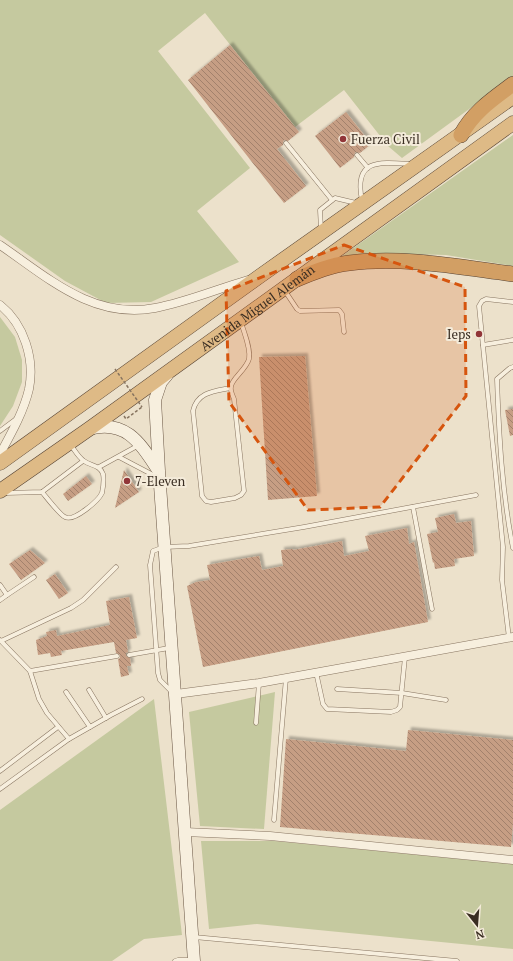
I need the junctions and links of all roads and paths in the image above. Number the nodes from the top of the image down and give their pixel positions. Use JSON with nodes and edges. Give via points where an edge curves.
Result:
{"nodes":[{"id":1,"x":513,"y":84,"type":"edge"},
{"id":2,"x":513,"y":97,"type":"edge"},
{"id":3,"x":513,"y":123,"type":"edge"},
{"id":4,"x":461,"y":135,"type":"junction"},
{"id":5,"x":286,"y":143,"type":"dead end"},
{"id":6,"x":357,"y":155,"type":"dead end"},
{"id":7,"x":419,"y":164,"type":"junction"},
{"id":8,"x":368,"y":168,"type":"junction"},
{"id":9,"x":332,"y":200,"type":"junction"},
{"id":10,"x":363,"y":205,"type":"junction"},
{"id":11,"x":321,"y":234,"type":"junction"},
{"id":12,"x":0,"y":245,"type":"edge"},
{"id":13,"x":513,"y":274,"type":"edge"},
{"id":14,"x":260,"y":276,"type":"junction"},
{"id":15,"x":297,"y":279,"type":"junction"},
{"id":16,"x":284,"y":288,"type":"junction"},
{"id":17,"x":513,"y":302,"type":"edge"},
{"id":18,"x":0,"y":305,"type":"edge"},
{"id":19,"x":240,"y":320,"type":"junction"},
{"id":20,"x":344,"y":332,"type":"dead end"},
{"id":21,"x":513,"y":340,"type":"edge"},
{"id":22,"x":483,"y":345,"type":"junction"},
{"id":23,"x":513,"y":367,"type":"edge"},
{"id":24,"x":172,"y":368,"type":"junction"},
{"id":25,"x":115,"y":369,"type":"dead end"},
{"id":26,"x":230,"y":388,"type":"junction"},
{"id":27,"x":18,"y":418,"type":"junction"},
{"id":28,"x":126,"y":418,"type":"dead end"},
{"id":29,"x":89,"y":429,"type":"junction"},
{"id":30,"x":0,"y":431,"type":"edge"},
{"id":31,"x":69,"y":443,"type":"junction"},
{"id":32,"x":141,"y":444,"type":"junction"},
{"id":33,"x":0,"y":454,"type":"edge"},
{"id":34,"x":118,"y":457,"type":"junction"},
{"id":35,"x":83,"y":461,"type":"junction"},
{"id":36,"x":0,"y":463,"type":"edge"},
{"id":37,"x":99,"y":467,"type":"junction"},
{"id":38,"x":159,"y":474,"type":"junction"},
{"id":39,"x":0,"y":492,"type":"edge"},
{"id":40,"x":42,"y":492,"type":"junction"},
{"id":41,"x":476,"y":496,"type":"dead end"},
{"id":42,"x":413,"y":507,"type":"junction"},
{"id":43,"x":164,"y":547,"type":"junction"},
{"id":44,"x":513,"y":548,"type":"edge"},
{"id":45,"x":116,"y":567,"type":"dead end"},
{"id":46,"x":34,"y":577,"type":"dead end"},
{"id":47,"x":0,"y":585,"type":"edge"},
{"id":48,"x":7,"y":595,"type":"junction"},
{"id":49,"x":0,"y":600,"type":"edge"},
{"id":50,"x":432,"y":609,"type":"dead end"},
{"id":51,"x":511,"y":638,"type":"edge"},
{"id":52,"x":0,"y":640,"type":"edge"},
{"id":53,"x":172,"y":648,"type":"junction"},
{"id":54,"x":157,"y":650,"type":"junction"},
{"id":55,"x":129,"y":655,"type":"dead end"},
{"id":56,"x":117,"y":656,"type":"dead end"},
{"id":57,"x":405,"y":656,"type":"junction"},
{"id":58,"x":30,"y":671,"type":"junction"},
{"id":59,"x":316,"y":672,"type":"junction"},
{"id":60,"x":286,"y":678,"type":"junction"},
{"id":61,"x":259,"y":683,"type":"junction"},
{"id":62,"x":337,"y":688,"type":"dead end"},
{"id":63,"x":89,"y":690,"type":"dead end"},
{"id":64,"x":66,"y":692,"type":"dead end"},
{"id":65,"x":402,"y":693,"type":"junction"},
{"id":66,"x":176,"y":694,"type":"junction"},
{"id":67,"x":142,"y":699,"type":"dead end"},
{"id":68,"x":446,"y":700,"type":"dead end"},
{"id":69,"x":106,"y":718,"type":"junction"},
{"id":70,"x":256,"y":722,"type":"dead end"},
{"id":71,"x":58,"y":727,"type":"junction"},
{"id":72,"x":90,"y":727,"type":"junction"},
{"id":73,"x":69,"y":739,"type":"junction"},
{"id":74,"x":0,"y":771,"type":"edge"},
{"id":75,"x":0,"y":789,"type":"edge"},
{"id":76,"x":274,"y":820,"type":"dead end"},
{"id":77,"x":185,"y":832,"type":"junction"},
{"id":78,"x":513,"y":860,"type":"edge"},
{"id":79,"x":192,"y":937,"type":"junction"},
{"id":80,"x":194,"y":960,"type":"edge"},
{"id":81,"x":175,"y":961,"type":"edge"},
{"id":82,"x":457,"y":961,"type":"edge"}],
"edges":[{"from":1,"to":4,"type":"highway","via":[[476,113]]},
{"from":2,"to":4,"type":"highway","name":"Avenida Miguel Alemán"},
{"from":3,"to":15,"type":"highway","name":"Avenida Miguel Alemán"},
{"from":4,"to":7,"type":"highway","name":"Avenida Miguel Alemán"},
{"from":5,"to":9,"type":"lane"},
{"from":6,"to":8,"type":"lane"},
{"from":7,"to":8,"type":"lane","via":[[389,162],[374,164]]},
{"from":7,"to":10,"type":"highway","name":"Avenida Miguel Alemán"},
{"from":8,"to":10,"type":"lane","via":[[360,186]]},
{"from":9,"to":10,"type":"lane","via":[[335,198]]},
{"from":9,"to":11,"type":"lane","via":[[320,210]]},
{"from":10,"to":11,"type":"highway","name":"Avenida Miguel Alemán"},
{"from":11,"to":14,"type":"highway","name":"Avenida Miguel Alemán"},
{"from":12,"to":14,"type":"street","via":[[62,287],[83,299],[110,309],[130,311],[155,308]]},
{"from":13,"to":15,"type":"highway","via":[[419,262],[362,262],[335,265]]},
{"from":14,"to":36,"type":"highway","name":"Avenida Miguel Alemán"},
{"from":15,"to":16,"type":"highway","name":"Avenida Miguel Alemán"},
{"from":16,"to":19,"type":"highway","name":"Avenida Miguel Alemán"},
{"from":16,"to":20,"type":"lane","via":[[300,311],[339,310],[342,314]]},
{"from":17,"to":22,"type":"lane","via":[[486,299],[480,303]]},
{"from":18,"to":27,"type":"street","via":[[24,338],[30,358],[29,389]]},
{"from":19,"to":24,"type":"highway","name":"Avenida Miguel Alemán"},
{"from":19,"to":26,"type":"lane","via":[[249,356],[242,372],[232,381]]},
{"from":21,"to":22,"type":"lane"},
{"from":22,"to":51,"type":"lane","via":[[503,547],[502,580]]},
{"from":23,"to":44,"type":"lane","via":[[497,379],[499,427]]},
{"from":24,"to":29,"type":"highway","name":"Avenida Miguel Alemán"},
{"from":24,"to":38,"type":"main road","via":[[161,382],[155,400]]},
{"from":25,"to":28,"type":"path","bridge":true,"via":[[142,407]]},
{"from":26,"to":26,"type":"lane","via":[[207,393],[194,405],[202,496],[211,502],[235,498],[244,491],[234,399]]},
{"from":27,"to":30,"type":"lane"},
{"from":27,"to":33,"type":"street"},
{"from":29,"to":31,"type":"highway","name":"Avenida Miguel Alemán"},
{"from":29,"to":32,"type":"main road","via":[[102,426],[116,428],[130,434]]},
{"from":31,"to":35,"type":"lane"},
{"from":31,"to":39,"type":"highway","name":"Avenida Miguel Alemán"},
{"from":32,"to":34,"type":"lane"},
{"from":32,"to":38,"type":"main road"},
{"from":34,"to":37,"type":"lane"},
{"from":34,"to":38,"type":"lane"},
{"from":35,"to":37,"type":"lane"},
{"from":35,"to":40,"type":"lane"},
{"from":37,"to":40,"type":"lane","via":[[103,474],[102,493],[94,503],[73,518],[65,517]]},
{"from":38,"to":43,"type":"main road"},
{"from":39,"to":40,"type":"lane"},
{"from":41,"to":42,"type":"lane"},
{"from":42,"to":43,"type":"lane","via":[[197,545]]},
{"from":42,"to":50,"type":"lane"},
{"from":43,"to":53,"type":"main road"},
{"from":43,"to":54,"type":"lane","via":[[153,551],[150,565]]},
{"from":45,"to":52,"type":"lane","via":[[83,600],[71,608]]},
{"from":46,"to":48,"type":"lane"},
{"from":47,"to":48,"type":"lane"},
{"from":48,"to":49,"type":"lane"},
{"from":51,"to":57,"type":"street"},
{"from":52,"to":58,"type":"lane"},
{"from":53,"to":54,"type":"lane"},
{"from":53,"to":66,"type":"main road"},
{"from":54,"to":55,"type":"lane"},
{"from":54,"to":66,"type":"lane","via":[[160,680]]},
{"from":56,"to":58,"type":"lane"},
{"from":57,"to":59,"type":"street"},
{"from":57,"to":65,"type":"lane"},
{"from":58,"to":71,"type":"lane","via":[[39,699]]},
{"from":59,"to":60,"type":"street"},
{"from":59,"to":65,"type":"lane","via":[[323,704],[327,709],[391,712],[400,707]]},
{"from":60,"to":61,"type":"street"},
{"from":60,"to":76,"type":"lane"},
{"from":61,"to":66,"type":"street"},
{"from":61,"to":70,"type":"lane"},
{"from":62,"to":65,"type":"lane"},
{"from":63,"to":69,"type":"lane"},
{"from":64,"to":72,"type":"lane"},
{"from":65,"to":68,"type":"lane"},
{"from":66,"to":77,"type":"main road"},
{"from":67,"to":69,"type":"lane"},
{"from":69,"to":72,"type":"lane"},
{"from":71,"to":73,"type":"lane"},
{"from":71,"to":74,"type":"lane"},
{"from":72,"to":73,"type":"lane"},
{"from":73,"to":75,"type":"lane"},
{"from":77,"to":78,"type":"street","via":[[270,836]]},
{"from":77,"to":79,"type":"main road"},
{"from":79,"to":80,"type":"main road"},
{"from":79,"to":82,"type":"lane"},
{"from":80,"to":81,"type":"lane"}]}
